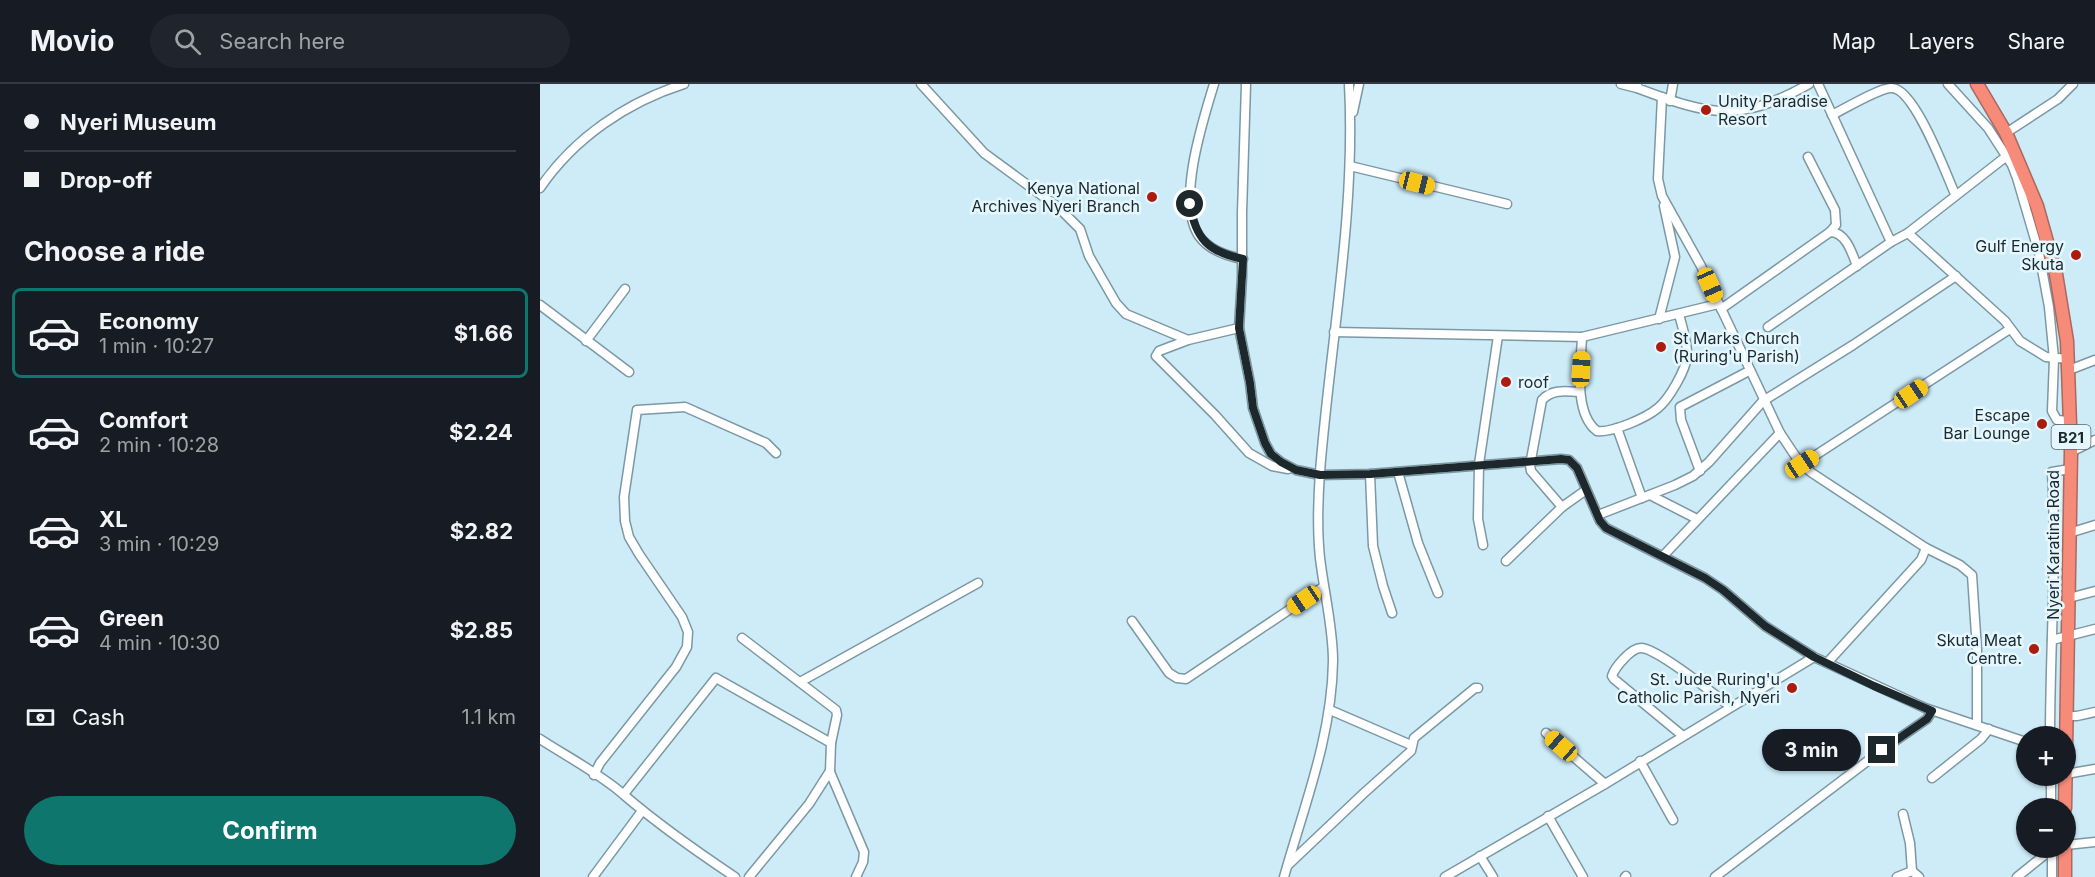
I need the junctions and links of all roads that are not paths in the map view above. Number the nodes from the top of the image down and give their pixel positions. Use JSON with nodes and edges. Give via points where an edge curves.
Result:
{"nodes":[{"id":1,"x":684,"y":84,"type":"edge"},
{"id":2,"x":921,"y":84,"type":"edge"},
{"id":3,"x":1214,"y":84,"type":"edge"},
{"id":4,"x":1246,"y":84,"type":"edge"},
{"id":5,"x":1349,"y":84,"type":"edge"},
{"id":6,"x":1359,"y":84,"type":"edge"},
{"id":7,"x":1621,"y":84,"type":"edge"},
{"id":8,"x":1673,"y":84,"type":"edge"},
{"id":9,"x":1809,"y":84,"type":"edge"},
{"id":10,"x":1818,"y":84,"type":"edge"},
{"id":11,"x":1948,"y":84,"type":"edge"},
{"id":12,"x":1977,"y":84,"type":"edge"},
{"id":13,"x":2073,"y":84,"type":"edge"},
{"id":14,"x":1637,"y":86,"type":"edge"},
{"id":15,"x":1666,"y":99,"type":"junction"},
{"id":16,"x":1832,"y":115,"type":"junction"},
{"id":17,"x":1351,"y":118,"type":"junction"},
{"id":18,"x":2006,"y":133,"type":"junction"},
{"id":19,"x":2010,"y":153,"type":"junction"},
{"id":20,"x":1808,"y":158,"type":"dead end"},
{"id":21,"x":1350,"y":166,"type":"junction"},
{"id":22,"x":540,"y":188,"type":"edge"},
{"id":23,"x":1661,"y":194,"type":"junction"},
{"id":24,"x":1955,"y":194,"type":"junction"},
{"id":25,"x":1507,"y":204,"type":"dead end"},
{"id":26,"x":2032,"y":208,"type":"junction"},
{"id":27,"x":1830,"y":232,"type":"junction"},
{"id":28,"x":1908,"y":233,"type":"junction"},
{"id":29,"x":1891,"y":242,"type":"junction"},
{"id":30,"x":1243,"y":259,"type":"junction"},
{"id":31,"x":1857,"y":266,"type":"junction"},
{"id":32,"x":1956,"y":276,"type":"junction"},
{"id":33,"x":625,"y":289,"type":"dead end"},
{"id":34,"x":1720,"y":307,"type":"junction"},
{"id":35,"x":541,"y":308,"type":"edge"},
{"id":36,"x":1679,"y":314,"type":"junction"},
{"id":37,"x":1659,"y":319,"type":"junction"},
{"id":38,"x":1768,"y":327,"type":"dead end"},
{"id":39,"x":1239,"y":328,"type":"junction"},
{"id":40,"x":2010,"y":329,"type":"junction"},
{"id":41,"x":1334,"y":332,"type":"junction"},
{"id":42,"x":1480,"y":332,"type":"dead end"},
{"id":43,"x":1498,"y":336,"type":"junction"},
{"id":44,"x":1582,"y":337,"type":"junction"},
{"id":45,"x":1188,"y":340,"type":"junction"},
{"id":46,"x":586,"y":341,"type":"junction"},
{"id":47,"x":2054,"y":359,"type":"junction"},
{"id":48,"x":2095,"y":360,"type":"edge"},
{"id":49,"x":2069,"y":364,"type":"junction"},
{"id":50,"x":1749,"y":371,"type":"junction"},
{"id":51,"x":628,"y":372,"type":"dead end"},
{"id":52,"x":1580,"y":392,"type":"junction"},
{"id":53,"x":1763,"y":401,"type":"junction"},
{"id":54,"x":2070,"y":421,"type":"junction"},
{"id":55,"x":1617,"y":428,"type":"junction"},
{"id":56,"x":1780,"y":433,"type":"junction"},
{"id":57,"x":2095,"y":440,"type":"edge"},
{"id":58,"x":2071,"y":452,"type":"junction"},
{"id":59,"x":776,"y":453,"type":"dead end"},
{"id":60,"x":1531,"y":461,"type":"junction"},
{"id":61,"x":1479,"y":464,"type":"junction"},
{"id":62,"x":1802,"y":464,"type":"junction"},
{"id":63,"x":2070,"y":469,"type":"junction"},
{"id":64,"x":1296,"y":470,"type":"junction"},
{"id":65,"x":1700,"y":471,"type":"junction"},
{"id":66,"x":1398,"y":472,"type":"junction"},
{"id":67,"x":1370,"y":474,"type":"junction"},
{"id":68,"x":1320,"y":475,"type":"junction"},
{"id":69,"x":1586,"y":490,"type":"junction"},
{"id":70,"x":1646,"y":496,"type":"junction"},
{"id":71,"x":1562,"y":507,"type":"junction"},
{"id":72,"x":1598,"y":515,"type":"junction"},
{"id":73,"x":1697,"y":519,"type":"junction"},
{"id":74,"x":2095,"y":525,"type":"edge"},
{"id":75,"x":2069,"y":532,"type":"junction"},
{"id":76,"x":1483,"y":545,"type":"dead end"},
{"id":77,"x":1926,"y":548,"type":"junction"},
{"id":78,"x":1663,"y":556,"type":"junction"},
{"id":79,"x":1506,"y":561,"type":"dead end"},
{"id":80,"x":978,"y":583,"type":"dead end"},
{"id":81,"x":1323,"y":587,"type":"junction"},
{"id":82,"x":2095,"y":591,"type":"edge"},
{"id":83,"x":1438,"y":593,"type":"dead end"},
{"id":84,"x":2069,"y":598,"type":"junction"},
{"id":85,"x":1392,"y":613,"type":"dead end"},
{"id":86,"x":1132,"y":621,"type":"dead end"},
{"id":87,"x":2095,"y":629,"type":"edge"},
{"id":88,"x":2069,"y":635,"type":"junction"},
{"id":89,"x":742,"y":638,"type":"dead end"},
{"id":90,"x":2052,"y":640,"type":"junction"},
{"id":91,"x":1814,"y":657,"type":"junction"},
{"id":92,"x":1827,"y":663,"type":"junction"},
{"id":93,"x":800,"y":682,"type":"junction"},
{"id":94,"x":1478,"y":688,"type":"dead end"},
{"id":95,"x":1731,"y":707,"type":"junction"},
{"id":96,"x":1330,"y":710,"type":"junction"},
{"id":97,"x":1932,"y":711,"type":"junction"},
{"id":98,"x":2095,"y":712,"type":"edge"},
{"id":99,"x":2067,"y":716,"type":"junction"},
{"id":100,"x":1977,"y":725,"type":"junction"},
{"id":101,"x":2050,"y":726,"type":"edge"},
{"id":102,"x":2067,"y":726,"type":"edge"},
{"id":103,"x":1989,"y":729,"type":"junction"},
{"id":104,"x":1546,"y":733,"type":"dead end"},
{"id":105,"x":1683,"y":736,"type":"junction"},
{"id":106,"x":2016,"y":738,"type":"edge"},
{"id":107,"x":540,"y":739,"type":"edge"},
{"id":108,"x":831,"y":743,"type":"junction"},
{"id":109,"x":1412,"y":745,"type":"junction"},
{"id":110,"x":1640,"y":761,"type":"junction"},
{"id":111,"x":2095,"y":770,"type":"edge"},
{"id":112,"x":830,"y":771,"type":"junction"},
{"id":113,"x":2076,"y":773,"type":"edge"},
{"id":114,"x":594,"y":775,"type":"junction"},
{"id":115,"x":1932,"y":778,"type":"dead end"},
{"id":116,"x":1605,"y":784,"type":"junction"},
{"id":117,"x":624,"y":794,"type":"junction"},
{"id":118,"x":642,"y":811,"type":"junction"},
{"id":119,"x":1903,"y":814,"type":"dead end"},
{"id":120,"x":1548,"y":816,"type":"junction"},
{"id":121,"x":1673,"y":820,"type":"dead end"},
{"id":122,"x":2095,"y":842,"type":"edge"},
{"id":123,"x":2076,"y":845,"type":"edge"},
{"id":124,"x":1480,"y":856,"type":"junction"},
{"id":125,"x":2040,"y":858,"type":"edge"},
{"id":126,"x":2052,"y":858,"type":"edge"},
{"id":127,"x":2065,"y":858,"type":"edge"},
{"id":128,"x":1288,"y":866,"type":"junction"},
{"id":129,"x":1915,"y":874,"type":"edge"},
{"id":130,"x":593,"y":877,"type":"edge"},
{"id":131,"x":735,"y":877,"type":"edge"},
{"id":132,"x":749,"y":877,"type":"edge"},
{"id":133,"x":856,"y":877,"type":"edge"},
{"id":134,"x":1284,"y":877,"type":"edge"},
{"id":135,"x":1445,"y":877,"type":"edge"},
{"id":136,"x":1493,"y":877,"type":"edge"},
{"id":137,"x":1583,"y":877,"type":"edge"},
{"id":138,"x":1715,"y":877,"type":"edge"},
{"id":139,"x":1897,"y":877,"type":"edge"},
{"id":140,"x":2017,"y":877,"type":"edge"},
{"id":141,"x":2052,"y":877,"type":"edge"},
{"id":142,"x":2065,"y":877,"type":"edge"}],
"edges":[{"from":1,"to":22,"type":"street","via":[[642,99],[606,122],[582,141]]},
{"from":2,"to":45,"type":"street","via":[[984,153],[1059,208],[1080,229],[1089,255],[1126,314]]},
{"from":3,"to":30,"type":"street","via":[[1198,136],[1190,204],[1193,223],[1209,246]]},
{"from":4,"to":30,"type":"street"},
{"from":5,"to":17,"type":"street"},
{"from":6,"to":17,"type":"street"},
{"from":7,"to":14,"type":"street"},
{"from":8,"to":15,"type":"street"},
{"from":9,"to":15,"type":"street","via":[[1760,107],[1742,111],[1700,109]]},
{"from":10,"to":16,"type":"street"},
{"from":11,"to":19,"type":"street"},
{"from":12,"to":18,"type":"highway","name":"Nyeri Karatina Road","number":"B21"},
{"from":13,"to":18,"type":"street","via":[[2058,99]]},
{"from":14,"to":15,"type":"street"},
{"from":15,"to":23,"type":"street","via":[[1658,179]]},
{"from":16,"to":24,"type":"street","via":[[1881,91],[1899,90],[1920,117]]},
{"from":16,"to":29,"type":"street"},
{"from":17,"to":21,"type":"street"},
{"from":18,"to":19,"type":"highway","name":"Nyeri Karatina Road","number":"B21"},
{"from":19,"to":24,"type":"street"},
{"from":19,"to":26,"type":"highway","name":"Nyeri Karatina Road","number":"B21"},
{"from":20,"to":27,"type":"street","via":[[1834,210],[1837,222]]},
{"from":21,"to":25,"type":"street"},
{"from":21,"to":41,"type":"street"},
{"from":23,"to":34,"type":"street"},
{"from":23,"to":37,"type":"street","via":[[1675,257]]},
{"from":24,"to":28,"type":"street"},
{"from":26,"to":47,"type":"street"},
{"from":26,"to":49,"type":"highway","name":"Nyeri Karatina Road","number":"B21","via":[[2052,255]]},
{"from":27,"to":31,"type":"street","via":[[1844,239]]},
{"from":27,"to":34,"type":"street"},
{"from":28,"to":29,"type":"street"},
{"from":28,"to":32,"type":"street"},
{"from":29,"to":31,"type":"street"},
{"from":30,"to":39,"type":"street"},
{"from":31,"to":38,"type":"street"},
{"from":32,"to":40,"type":"street"},
{"from":32,"to":53,"type":"street"},
{"from":33,"to":46,"type":"street"},
{"from":34,"to":36,"type":"street"},
{"from":34,"to":50,"type":"street"},
{"from":35,"to":46,"type":"street"},
{"from":36,"to":37,"type":"street"},
{"from":36,"to":55,"type":"street","via":[[1687,350],[1681,375],[1658,408]]},
{"from":37,"to":44,"type":"street"},
{"from":39,"to":45,"type":"street"},
{"from":39,"to":64,"type":"street","via":[[1253,408],[1265,443],[1271,454]]},
{"from":40,"to":47,"type":"street","via":[[2031,349]]},
{"from":40,"to":62,"type":"street"},
{"from":41,"to":42,"type":"street"},
{"from":41,"to":43,"type":"street"},
{"from":41,"to":68,"type":"street"},
{"from":43,"to":44,"type":"street"},
{"from":43,"to":61,"type":"street"},
{"from":44,"to":52,"type":"street"},
{"from":45,"to":64,"type":"street","via":[[1156,352],[1156,357],[1249,453],[1272,466]]},
{"from":46,"to":51,"type":"street"},
{"from":47,"to":49,"type":"street"},
{"from":47,"to":54,"type":"street","via":[[2052,411],[2057,420]]},
{"from":48,"to":49,"type":"street"},
{"from":49,"to":54,"type":"highway","name":"Nyeri Karatina Road","number":"B21"},
{"from":50,"to":53,"type":"street"},
{"from":50,"to":65,"type":"street","via":[[1680,407]]},
{"from":52,"to":55,"type":"street","via":[[1592,427],[1602,432]]},
{"from":52,"to":60,"type":"street","via":[[1560,391],[1542,400]]},
{"from":53,"to":56,"type":"street"},
{"from":53,"to":65,"type":"street"},
{"from":54,"to":58,"type":"highway","name":"Nyeri Karatina Road","number":"B21"},
{"from":55,"to":70,"type":"street"},
{"from":56,"to":62,"type":"street"},
{"from":56,"to":73,"type":"street"},
{"from":57,"to":58,"type":"street"},
{"from":58,"to":63,"type":"highway","name":"Nyeri Karatina Road","number":"B21"},
{"from":59,"to":114,"type":"street","via":[[766,443],[686,407],[637,410],[624,497],[625,521],[639,554],[682,617],[688,632],[687,647]]},
{"from":60,"to":61,"type":"street"},
{"from":60,"to":69,"type":"street","via":[[1569,460],[1577,468]]},
{"from":60,"to":71,"type":"street","via":[[1532,471]]},
{"from":61,"to":66,"type":"street"},
{"from":61,"to":76,"type":"street","via":[[1478,519]]},
{"from":62,"to":77,"type":"street"},
{"from":63,"to":75,"type":"highway","name":"Nyeri Karatina Road","number":"B21"},
{"from":63,"to":90,"type":"street","via":[[2052,472]]},
{"from":64,"to":68,"type":"street"},
{"from":65,"to":70,"type":"street"},
{"from":66,"to":67,"type":"street"},
{"from":66,"to":83,"type":"street","via":[[1418,543]]},
{"from":67,"to":68,"type":"street"},
{"from":67,"to":85,"type":"street","via":[[1373,546]]},
{"from":68,"to":81,"type":"street","via":[[1318,525]]},
{"from":69,"to":71,"type":"street"},
{"from":69,"to":72,"type":"street"},
{"from":70,"to":72,"type":"street"},
{"from":70,"to":73,"type":"street"},
{"from":71,"to":79,"type":"street"},
{"from":72,"to":78,"type":"street","via":[[1606,528]]},
{"from":73,"to":78,"type":"street"},
{"from":74,"to":75,"type":"street"},
{"from":75,"to":84,"type":"highway","name":"Nyeri Karatina Road","number":"B21"},
{"from":77,"to":92,"type":"street","via":[[1921,560]]},
{"from":77,"to":100,"type":"street","via":[[1972,574]]},
{"from":78,"to":91,"type":"street","via":[[1723,590],[1765,626]]},
{"from":80,"to":93,"type":"street"},
{"from":81,"to":86,"type":"street","via":[[1186,680],[1169,673]]},
{"from":81,"to":96,"type":"street","via":[[1333,660]]},
{"from":82,"to":84,"type":"street"},
{"from":84,"to":88,"type":"highway","name":"Nyeri Karatina Road","number":"B21"},
{"from":87,"to":88,"type":"street"},
{"from":88,"to":90,"type":"street"},
{"from":88,"to":99,"type":"highway","name":"Nyeri Karatina Road","number":"B21"},
{"from":89,"to":93,"type":"street"},
{"from":90,"to":101,"type":"street"},
{"from":91,"to":92,"type":"street"},
{"from":91,"to":95,"type":"street"},
{"from":92,"to":97,"type":"street"},
{"from":93,"to":108,"type":"street","via":[[836,710]]},
{"from":94,"to":109,"type":"street","via":[[1414,738]]},
{"from":95,"to":105,"type":"street"},
{"from":95,"to":105,"type":"street","via":[[1657,654],[1635,649],[1612,676]]},
{"from":96,"to":109,"type":"street"},
{"from":96,"to":128,"type":"street"},
{"from":97,"to":100,"type":"street"},
{"from":97,"to":138,"type":"street","via":[[1927,719]]},
{"from":98,"to":99,"type":"street"},
{"from":99,"to":102,"type":"highway","name":"Nyeri Karatina Road","number":"B21"},
{"from":100,"to":103,"type":"street"},
{"from":103,"to":106,"type":"street"},
{"from":103,"to":115,"type":"street"},
{"from":104,"to":116,"type":"street"},
{"from":105,"to":110,"type":"street"},
{"from":107,"to":114,"type":"street"},
{"from":108,"to":112,"type":"street"},
{"from":108,"to":117,"type":"street","via":[[716,678]]},
{"from":109,"to":128,"type":"street","via":[[1412,751]]},
{"from":110,"to":116,"type":"street"},
{"from":110,"to":121,"type":"street"},
{"from":111,"to":113,"type":"street"},
{"from":112,"to":132,"type":"street","via":[[809,804]]},
{"from":112,"to":133,"type":"street","via":[[864,852]]},
{"from":114,"to":117,"type":"street"},
{"from":116,"to":120,"type":"street"},
{"from":117,"to":118,"type":"street"},
{"from":118,"to":130,"type":"street"},
{"from":118,"to":131,"type":"street"},
{"from":119,"to":129,"type":"street"},
{"from":120,"to":124,"type":"street"},
{"from":120,"to":137,"type":"street"},
{"from":122,"to":123,"type":"street"},
{"from":124,"to":135,"type":"street"},
{"from":124,"to":136,"type":"street"},
{"from":125,"to":140,"type":"street"},
{"from":126,"to":141,"type":"street"},
{"from":127,"to":142,"type":"highway"},
{"from":128,"to":134,"type":"street"},
{"from":129,"to":139,"type":"street"}]}
